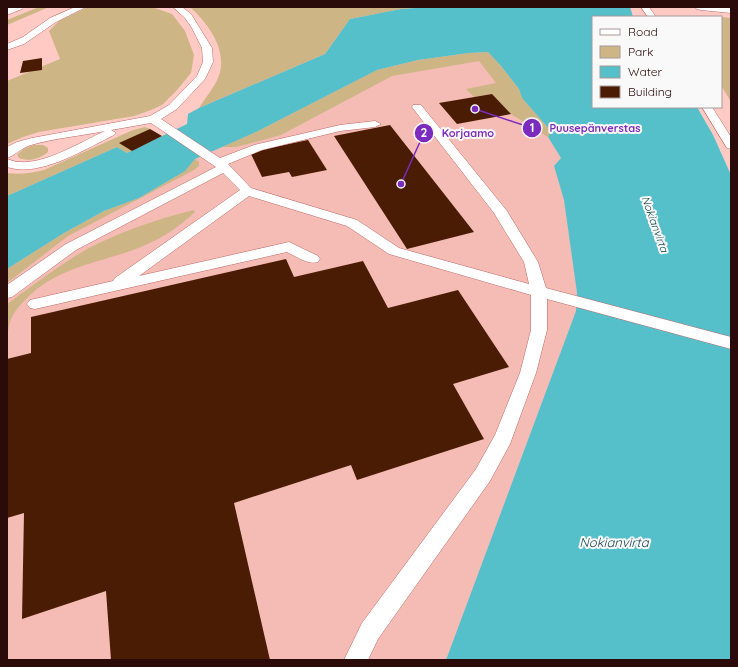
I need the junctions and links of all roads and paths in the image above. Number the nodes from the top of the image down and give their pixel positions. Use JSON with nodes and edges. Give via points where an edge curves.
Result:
{"nodes":[{"id":1,"x":18,"y":7,"type":"edge"},
{"id":2,"x":82,"y":7,"type":"edge"},
{"id":3,"x":177,"y":7,"type":"edge"},
{"id":4,"x":645,"y":7,"type":"edge"},
{"id":5,"x":701,"y":7,"type":"edge"},
{"id":6,"x":731,"y":10,"type":"edge"},
{"id":7,"x":7,"y":12,"type":"edge"},
{"id":8,"x":651,"y":16,"type":"edge"},
{"id":9,"x":7,"y":47,"type":"edge"},
{"id":10,"x":417,"y":107,"type":"dead end"},
{"id":11,"x":708,"y":108,"type":"edge"},
{"id":12,"x":153,"y":119,"type":"junction"},
{"id":13,"x":131,"y":123,"type":"junction"},
{"id":14,"x":375,"y":124,"type":"dead end"},
{"id":15,"x":731,"y":146,"type":"edge"},
{"id":16,"x":7,"y":154,"type":"edge"},
{"id":17,"x":218,"y":162,"type":"junction"},
{"id":18,"x":7,"y":163,"type":"edge"},
{"id":19,"x":247,"y":191,"type":"junction"},
{"id":20,"x":313,"y":260,"type":"dead end"},
{"id":21,"x":113,"y":286,"type":"junction"},
{"id":22,"x":539,"y":292,"type":"junction"},
{"id":23,"x":7,"y":293,"type":"edge"},
{"id":24,"x":35,"y":304,"type":"dead end"},
{"id":25,"x":731,"y":342,"type":"edge"},
{"id":26,"x":356,"y":660,"type":"edge"}],
"edges":[{"from":1,"to":7,"type":"main road"},
{"from":2,"to":9,"type":"lane","via":[[54,20],[17,45]]},
{"from":3,"to":12,"type":"lane","via":[[188,16],[196,28],[206,48],[208,62],[191,89],[173,107]]},
{"from":4,"to":8,"type":"lane"},
{"from":5,"to":6,"type":"main road"},
{"from":10,"to":22,"type":"lane","via":[[500,211],[531,262]]},
{"from":11,"to":15,"type":"lane"},
{"from":12,"to":13,"type":"lane"},
{"from":12,"to":17,"type":"lane"},
{"from":13,"to":16,"type":"lane","via":[[26,142]]},
{"from":13,"to":18,"type":"lane","via":[[34,166],[22,167]]},
{"from":14,"to":17,"type":"lane","via":[[340,128],[258,147]]},
{"from":17,"to":19,"type":"lane"},
{"from":17,"to":23,"type":"lane","via":[[71,247]]},
{"from":19,"to":21,"type":"lane"},
{"from":19,"to":22,"type":"lane","via":[[352,223],[394,251]]},
{"from":20,"to":21,"type":"lane","via":[[289,247]]},
{"from":21,"to":24,"type":"lane"},
{"from":22,"to":25,"type":"lane"},
{"from":22,"to":26,"type":"lane","via":[[539,330],[528,374],[503,438],[483,476],[370,630]]}]}
